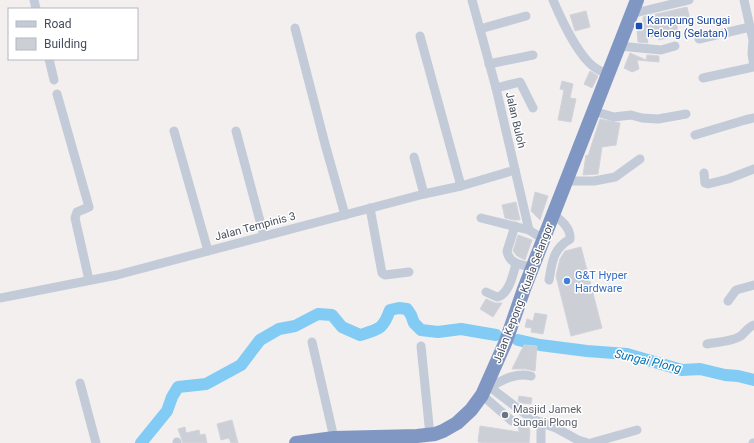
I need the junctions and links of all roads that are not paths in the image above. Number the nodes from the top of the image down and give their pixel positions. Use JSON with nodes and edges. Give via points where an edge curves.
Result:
{"nodes":[{"id":1,"x":472,"y":0,"type":"edge"},
{"id":2,"x":553,"y":0,"type":"edge"},
{"id":3,"x":689,"y":0,"type":"edge"},
{"id":4,"x":744,"y":0,"type":"edge"},
{"id":5,"x":635,"y":4,"type":"edge"},
{"id":6,"x":526,"y":16,"type":"dead end"},
{"id":7,"x":750,"y":27,"type":"junction"},
{"id":8,"x":295,"y":28,"type":"dead end"},
{"id":9,"x":480,"y":29,"type":"junction"},
{"id":10,"x":420,"y":36,"type":"dead end"},
{"id":11,"x":699,"y":39,"type":"dead end"},
{"id":12,"x":619,"y":46,"type":"junction"},
{"id":13,"x":675,"y":46,"type":"dead end"},
{"id":14,"x":533,"y":55,"type":"dead end"},
{"id":15,"x":49,"y":60,"type":"edge"},
{"id":16,"x":489,"y":64,"type":"junction"},
{"id":17,"x":754,"y":66,"type":"edge"},
{"id":18,"x":608,"y":74,"type":"junction"},
{"id":19,"x":702,"y":78,"type":"dead end"},
{"id":20,"x":54,"y":80,"type":"dead end"},
{"id":21,"x":496,"y":88,"type":"junction"},
{"id":22,"x":57,"y":94,"type":"dead end"},
{"id":23,"x":533,"y":108,"type":"dead end"},
{"id":24,"x":593,"y":111,"type":"junction"},
{"id":25,"x":686,"y":114,"type":"dead end"},
{"id":26,"x":754,"y":118,"type":"edge"},
{"id":27,"x":174,"y":131,"type":"dead end"},
{"id":28,"x":236,"y":131,"type":"dead end"},
{"id":29,"x":695,"y":135,"type":"dead end"},
{"id":30,"x":414,"y":157,"type":"dead end"},
{"id":31,"x":640,"y":159,"type":"dead end"},
{"id":32,"x":754,"y":169,"type":"edge"},
{"id":33,"x":515,"y":170,"type":"junction"},
{"id":34,"x":704,"y":173,"type":"dead end"},
{"id":35,"x":566,"y":181,"type":"junction"},
{"id":36,"x":461,"y":186,"type":"junction"},
{"id":37,"x":424,"y":194,"type":"junction"},
{"id":38,"x":370,"y":208,"type":"junction"},
{"id":39,"x":553,"y":214,"type":"junction"},
{"id":40,"x":346,"y":215,"type":"junction"},
{"id":41,"x":481,"y":218,"type":"dead end"},
{"id":42,"x":515,"y":226,"type":"junction"},
{"id":43,"x":529,"y":230,"type":"junction"},
{"id":44,"x":264,"y":236,"type":"junction"},
{"id":45,"x":543,"y":239,"type":"junction"},
{"id":46,"x":208,"y":251,"type":"junction"},
{"id":47,"x":516,"y":264,"type":"junction"},
{"id":48,"x":532,"y":267,"type":"junction"},
{"id":49,"x":409,"y":272,"type":"dead end"},
{"id":50,"x":89,"y":280,"type":"junction"},
{"id":51,"x":549,"y":280,"type":"dead end"},
{"id":52,"x":511,"y":282,"type":"junction"},
{"id":53,"x":754,"y":285,"type":"edge"},
{"id":54,"x":524,"y":289,"type":"junction"},
{"id":55,"x":486,"y":292,"type":"dead end"},
{"id":56,"x":0,"y":298,"type":"edge"},
{"id":57,"x":728,"y":302,"type":"dead end"},
{"id":58,"x":754,"y":325,"type":"edge"},
{"id":59,"x":312,"y":342,"type":"dead end"},
{"id":60,"x":707,"y":344,"type":"dead end"},
{"id":61,"x":421,"y":346,"type":"dead end"},
{"id":62,"x":531,"y":376,"type":"dead end"},
{"id":63,"x":510,"y":377,"type":"junction"},
{"id":64,"x":80,"y":383,"type":"dead end"},
{"id":65,"x":486,"y":389,"type":"junction"},
{"id":66,"x":503,"y":396,"type":"junction"},
{"id":67,"x":512,"y":421,"type":"dead end"},
{"id":68,"x":541,"y":422,"type":"junction"},
{"id":69,"x":636,"y":430,"type":"dead end"},
{"id":70,"x":434,"y":437,"type":"edge"},
{"id":71,"x":334,"y":438,"type":"junction"},
{"id":72,"x":361,"y":440,"type":"edge"},
{"id":73,"x":96,"y":443,"type":"edge"},
{"id":74,"x":297,"y":443,"type":"edge"},
{"id":75,"x":541,"y":443,"type":"edge"},
{"id":76,"x":589,"y":443,"type":"edge"}],
"edges":[{"from":1,"to":9,"type":"street","name":"Jalan Buloh"},
{"from":2,"to":18,"type":"street","via":[[572,39],[589,63]]},
{"from":3,"to":5,"type":"street"},
{"from":4,"to":7,"type":"street"},
{"from":5,"to":12,"type":"highway","name":"Jalan Kepong - Kuala Selangor"},
{"from":6,"to":9,"type":"street"},
{"from":7,"to":11,"type":"street"},
{"from":7,"to":17,"type":"street"},
{"from":8,"to":40,"type":"street"},
{"from":9,"to":16,"type":"street","name":"Jalan Buloh"},
{"from":10,"to":36,"type":"street"},
{"from":12,"to":13,"type":"street","via":[[661,50]]},
{"from":12,"to":18,"type":"highway","name":"Jalan Kepong - Kuala Selangor"},
{"from":14,"to":16,"type":"street"},
{"from":15,"to":20,"type":"street"},
{"from":16,"to":21,"type":"street","name":"Jalan Buloh"},
{"from":17,"to":19,"type":"street"},
{"from":18,"to":24,"type":"highway","name":"Jalan Kepong - Kuala Selangor"},
{"from":21,"to":23,"type":"street","via":[[520,82]]},
{"from":21,"to":33,"type":"street","name":"Jalan Buloh"},
{"from":22,"to":50,"type":"street","via":[[89,207],[77,212],[75,218]]},
{"from":24,"to":25,"type":"street","via":[[614,117],[630,115],[658,119]]},
{"from":24,"to":35,"type":"highway","name":"Jalan Kepong - Kuala Selangor"},
{"from":26,"to":29,"type":"street"},
{"from":27,"to":46,"type":"street"},
{"from":28,"to":44,"type":"street"},
{"from":30,"to":37,"type":"street"},
{"from":31,"to":35,"type":"street","via":[[615,178]]},
{"from":32,"to":34,"type":"street","via":[[710,184],[705,183]]},
{"from":33,"to":36,"type":"street","name":"Jalan Tempinis 3"},
{"from":33,"to":43,"type":"street","name":"Jalan Buloh"},
{"from":35,"to":39,"type":"highway","name":"Jalan Kepong - Kuala Selangor"},
{"from":36,"to":37,"type":"street","name":"Jalan Tempinis 3"},
{"from":37,"to":38,"type":"street","name":"Jalan Tempinis 3"},
{"from":38,"to":40,"type":"street","name":"Jalan Tempinis 3"},
{"from":38,"to":49,"type":"street","via":[[382,273],[385,275]]},
{"from":39,"to":45,"type":"highway","name":"Jalan Kepong - Kuala Selangor"},
{"from":39,"to":51,"type":"street","via":[[571,233],[570,239],[559,247],[552,260]]},
{"from":40,"to":44,"type":"street","name":"Jalan Tempinis 3"},
{"from":41,"to":42,"type":"street"},
{"from":42,"to":43,"type":"street"},
{"from":42,"to":47,"type":"street","via":[[507,251],[509,258]]},
{"from":43,"to":45,"type":"street"},
{"from":44,"to":46,"type":"street","name":"Jalan Tempinis 3"},
{"from":45,"to":48,"type":"highway","name":"Jalan Kepong - Kuala Selangor"},
{"from":46,"to":50,"type":"street","name":"Jalan Tempinis 3"},
{"from":47,"to":48,"type":"street"},
{"from":47,"to":52,"type":"street"},
{"from":48,"to":54,"type":"highway","name":"Jalan Kepong - Kuala Selangor"},
{"from":50,"to":56,"type":"street","name":"Jalan Tempinis 3"},
{"from":52,"to":54,"type":"street"},
{"from":52,"to":55,"type":"street","via":[[501,296]]},
{"from":53,"to":57,"type":"street","via":[[736,290]]},
{"from":54,"to":65,"type":"highway","name":"Jalan Kepong - Kuala Selangor"},
{"from":58,"to":60,"type":"street","via":[[734,339]]},
{"from":59,"to":71,"type":"street"},
{"from":61,"to":70,"type":"street"},
{"from":62,"to":63,"type":"street","via":[[523,374]]},
{"from":63,"to":65,"type":"street"},
{"from":63,"to":66,"type":"street"},
{"from":64,"to":73,"type":"street"},
{"from":65,"to":66,"type":"street"},
{"from":65,"to":67,"type":"street"},
{"from":65,"to":70,"type":"highway","name":"Jalan Kepong - Kuala Selangor","via":[[471,410],[457,423]]},
{"from":66,"to":68,"type":"street","via":[[532,419]]},
{"from":68,"to":75,"type":"street"},
{"from":68,"to":76,"type":"street"},
{"from":69,"to":76,"type":"street"},
{"from":70,"to":72,"type":"highway","name":"Jalan Kepong - Kuala Selangor"},
{"from":71,"to":72,"type":"highway","name":"Jalan Kepong - Kuala Selangor"},
{"from":71,"to":74,"type":"highway","name":"Jalan Kepong - Kuala Selangor"}]}
